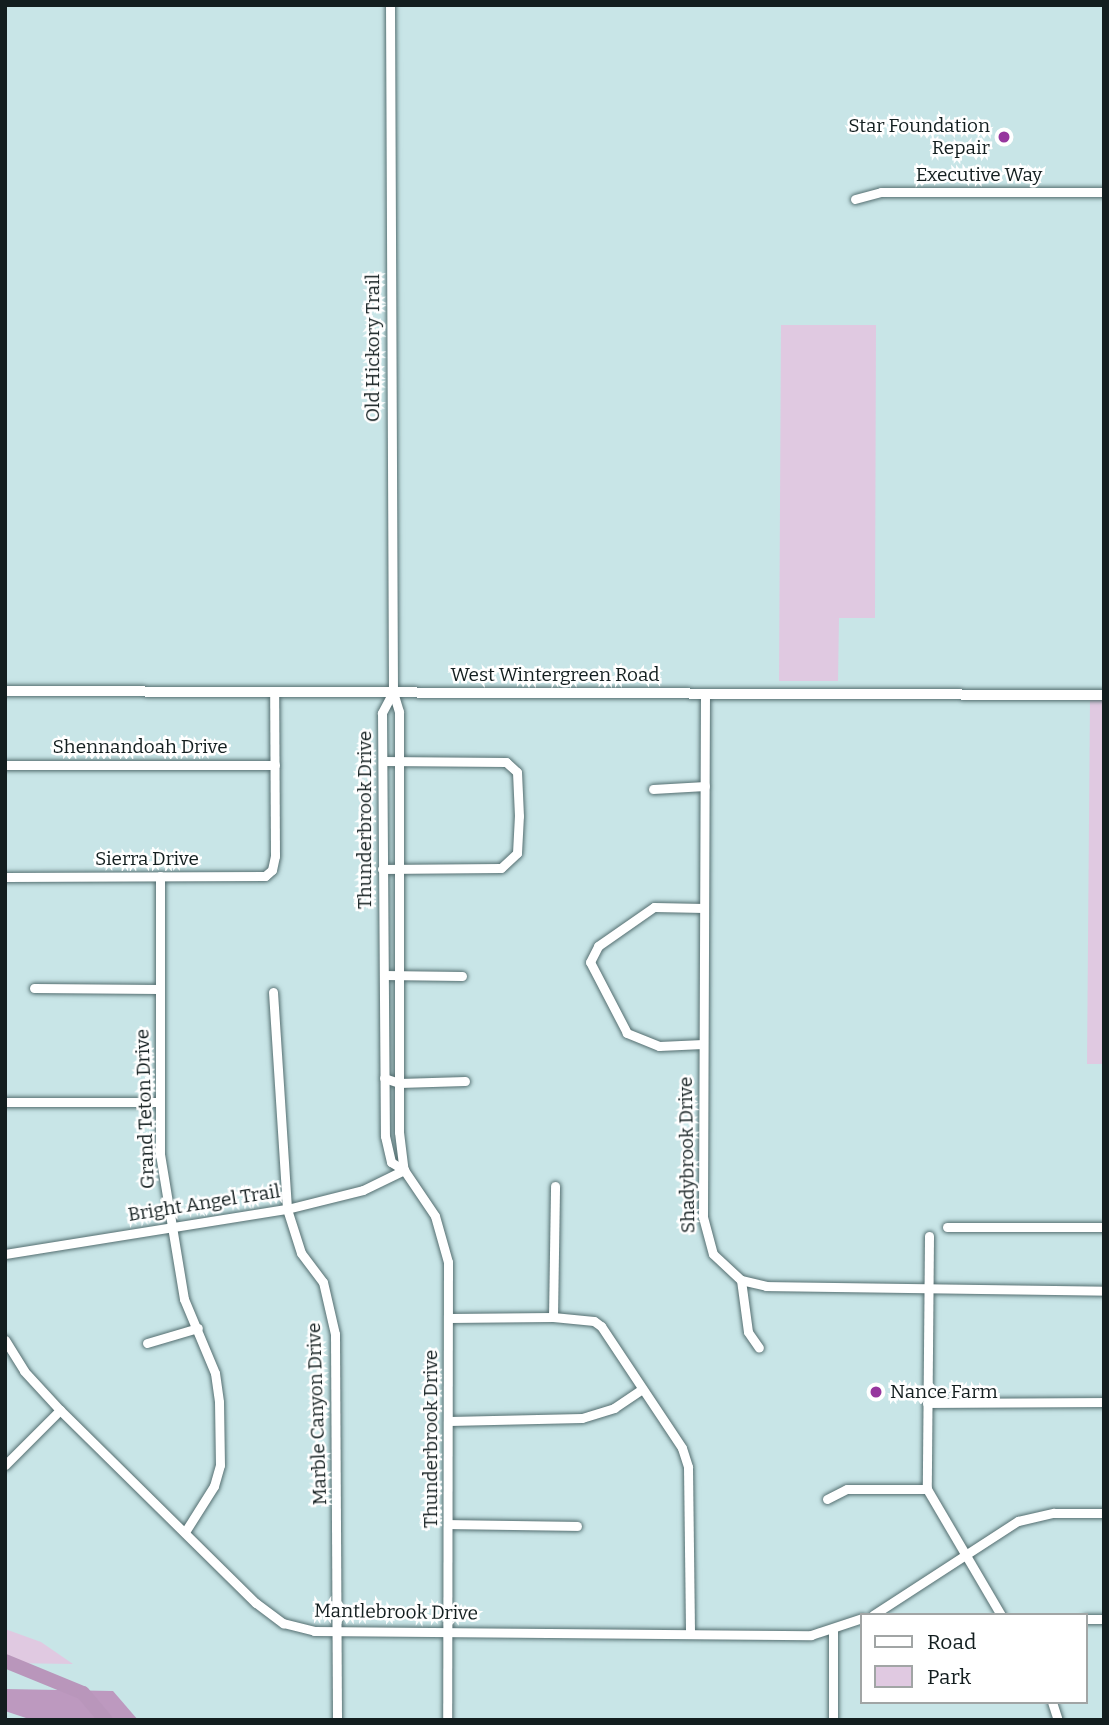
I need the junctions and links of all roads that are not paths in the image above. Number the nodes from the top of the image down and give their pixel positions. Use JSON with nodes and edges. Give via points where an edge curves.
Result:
{"nodes":[{"id":1,"x":390,"y":5,"type":"edge"},
{"id":2,"x":1104,"y":192,"type":"edge"},
{"id":3,"x":855,"y":199,"type":"dead end"},
{"id":4,"x":5,"y":691,"type":"edge"},
{"id":5,"x":274,"y":691,"type":"junction"},
{"id":6,"x":393,"y":692,"type":"junction"},
{"id":7,"x":705,"y":693,"type":"junction"},
{"id":8,"x":1104,"y":695,"type":"edge"},
{"id":9,"x":398,"y":760,"type":"junction"},
{"id":10,"x":383,"y":761,"type":"junction"},
{"id":11,"x":5,"y":765,"type":"edge"},
{"id":12,"x":275,"y":765,"type":"junction"},
{"id":13,"x":705,"y":786,"type":"junction"},
{"id":14,"x":653,"y":789,"type":"dead end"},
{"id":15,"x":382,"y":869,"type":"junction"},
{"id":16,"x":398,"y":869,"type":"junction"},
{"id":17,"x":160,"y":876,"type":"junction"},
{"id":18,"x":5,"y":877,"type":"edge"},
{"id":19,"x":704,"y":908,"type":"junction"},
{"id":20,"x":384,"y":975,"type":"junction"},
{"id":21,"x":398,"y":975,"type":"junction"},
{"id":22,"x":462,"y":975,"type":"dead end"},
{"id":23,"x":34,"y":988,"type":"dead end"},
{"id":24,"x":159,"y":989,"type":"junction"},
{"id":25,"x":273,"y":992,"type":"dead end"},
{"id":26,"x":703,"y":1044,"type":"junction"},
{"id":27,"x":384,"y":1078,"type":"junction"},
{"id":28,"x":465,"y":1081,"type":"dead end"},
{"id":29,"x":399,"y":1083,"type":"junction"},
{"id":30,"x":5,"y":1101,"type":"edge"},
{"id":31,"x":159,"y":1102,"type":"junction"},
{"id":32,"x":404,"y":1170,"type":"junction"},
{"id":33,"x":555,"y":1186,"type":"dead end"},
{"id":34,"x":287,"y":1209,"type":"junction"},
{"id":35,"x":169,"y":1227,"type":"junction"},
{"id":36,"x":947,"y":1227,"type":"dead end"},
{"id":37,"x":1104,"y":1227,"type":"edge"},
{"id":38,"x":929,"y":1236,"type":"dead end"},
{"id":39,"x":5,"y":1254,"type":"edge"},
{"id":40,"x":741,"y":1280,"type":"junction"},
{"id":41,"x":927,"y":1286,"type":"junction"},
{"id":42,"x":1104,"y":1291,"type":"edge"},
{"id":43,"x":553,"y":1317,"type":"junction"},
{"id":44,"x":449,"y":1318,"type":"junction"},
{"id":45,"x":198,"y":1328,"type":"junction"},
{"id":46,"x":5,"y":1339,"type":"edge"},
{"id":47,"x":147,"y":1343,"type":"dead end"},
{"id":48,"x":759,"y":1348,"type":"dead end"},
{"id":49,"x":642,"y":1389,"type":"junction"},
{"id":50,"x":1104,"y":1402,"type":"edge"},
{"id":51,"x":927,"y":1403,"type":"junction"},
{"id":52,"x":60,"y":1410,"type":"junction"},
{"id":53,"x":449,"y":1421,"type":"junction"},
{"id":54,"x":5,"y":1465,"type":"edge"},
{"id":55,"x":927,"y":1489,"type":"junction"},
{"id":56,"x":827,"y":1499,"type":"dead end"},
{"id":57,"x":1104,"y":1513,"type":"edge"},
{"id":58,"x":448,"y":1524,"type":"junction"},
{"id":59,"x":577,"y":1525,"type":"dead end"},
{"id":60,"x":185,"y":1532,"type":"junction"},
{"id":61,"x":966,"y":1558,"type":"junction"},
{"id":62,"x":876,"y":1613,"type":"edge"},
{"id":63,"x":1000,"y":1613,"type":"edge"},
{"id":64,"x":860,"y":1620,"type":"edge"},
{"id":65,"x":834,"y":1629,"type":"junction"},
{"id":66,"x":447,"y":1630,"type":"junction"},
{"id":67,"x":337,"y":1631,"type":"junction"},
{"id":68,"x":690,"y":1631,"type":"junction"},
{"id":69,"x":337,"y":1720,"type":"edge"},
{"id":70,"x":447,"y":1720,"type":"edge"},
{"id":71,"x":833,"y":1720,"type":"edge"}],
"edges":[{"from":1,"to":6,"type":"street","name":"Old Hickory Trail"},
{"from":2,"to":3,"type":"street","name":"Executive Way","via":[[881,192]]},
{"from":4,"to":5,"type":"main road","name":"West Wintergreen Road"},
{"from":5,"to":6,"type":"main road","name":"West Wintergreen Road"},
{"from":5,"to":12,"type":"street"},
{"from":6,"to":7,"type":"main road","name":"West Wintergreen Road"},
{"from":6,"to":9,"type":"street","name":"Thunderbrook Drive","via":[[399,712]]},
{"from":6,"to":10,"type":"street","name":"Thunderbrook Drive","via":[[382,713]]},
{"from":7,"to":8,"type":"main road","name":"West Wintergreen Road"},
{"from":7,"to":13,"type":"street","name":"Shadybrook Drive"},
{"from":9,"to":10,"type":"street"},
{"from":9,"to":16,"type":"street","name":"Thunderbrook Drive"},
{"from":9,"to":16,"type":"street","via":[[506,762],[517,772],[519,816],[517,853],[501,868]]},
{"from":10,"to":15,"type":"street","name":"Thunderbrook Drive"},
{"from":11,"to":12,"type":"street","name":"Shennandoah Drive"},
{"from":12,"to":17,"type":"street","name":"Sierra Drive","via":[[272,870],[265,876]]},
{"from":13,"to":14,"type":"street"},
{"from":13,"to":19,"type":"street","name":"Shadybrook Drive"},
{"from":15,"to":16,"type":"street"},
{"from":15,"to":20,"type":"street","name":"Thunderbrook Drive"},
{"from":16,"to":21,"type":"street","name":"Thunderbrook Drive"},
{"from":17,"to":18,"type":"street","name":"Sierra Drive"},
{"from":17,"to":24,"type":"street","name":"Grand Teton Drive"},
{"from":19,"to":26,"type":"street","name":"Shadybrook Drive"},
{"from":19,"to":26,"type":"street","via":[[654,907],[598,946],[590,962],[627,1033],[659,1046]]},
{"from":20,"to":21,"type":"street"},
{"from":20,"to":27,"type":"street","name":"Thunderbrook Drive"},
{"from":21,"to":22,"type":"street"},
{"from":21,"to":29,"type":"street","name":"Thunderbrook Drive"},
{"from":23,"to":24,"type":"street"},
{"from":24,"to":31,"type":"street","name":"Grand Teton Drive"},
{"from":25,"to":34,"type":"street","name":"Marble Canyon Drive"},
{"from":26,"to":40,"type":"street","name":"Shadybrook Drive","via":[[705,1230],[713,1254]]},
{"from":27,"to":29,"type":"street"},
{"from":27,"to":32,"type":"street","name":"Thunderbrook Drive","via":[[385,1136],[391,1161]]},
{"from":28,"to":29,"type":"street"},
{"from":29,"to":32,"type":"street","name":"Thunderbrook Drive"},
{"from":30,"to":31,"type":"street"},
{"from":31,"to":35,"type":"street","name":"Grand Teton Drive"},
{"from":32,"to":34,"type":"street","name":"Bright Angel Trail","via":[[363,1190]]},
{"from":32,"to":44,"type":"street","name":"Thunderbrook Drive","via":[[435,1216],[446,1243]]},
{"from":33,"to":43,"type":"street"},
{"from":34,"to":35,"type":"street","name":"Bright Angel Trail"},
{"from":34,"to":67,"type":"street","name":"Marble Canyon Drive","via":[[301,1253],[323,1282],[335,1334]]},
{"from":35,"to":39,"type":"street","name":"Bright Angel Trail"},
{"from":35,"to":45,"type":"street","name":"Grand Teton Drive","via":[[184,1299]]},
{"from":36,"to":37,"type":"street"},
{"from":38,"to":41,"type":"street"},
{"from":40,"to":41,"type":"street","via":[[766,1286]]},
{"from":40,"to":48,"type":"street","via":[[748,1332]]},
{"from":41,"to":42,"type":"street"},
{"from":41,"to":51,"type":"street"},
{"from":43,"to":44,"type":"street"},
{"from":43,"to":49,"type":"street","via":[[601,1326]]},
{"from":44,"to":53,"type":"street","name":"Thunderbrook Drive"},
{"from":45,"to":47,"type":"street"},
{"from":45,"to":60,"type":"street","name":"Grand Teton Drive","via":[[215,1373],[220,1465],[214,1486]]},
{"from":46,"to":52,"type":"street","name":"Mantlebrook Drive","via":[[24,1371]]},
{"from":49,"to":53,"type":"street","via":[[614,1408],[582,1418]]},
{"from":49,"to":68,"type":"street","via":[[682,1448],[688,1467]]},
{"from":50,"to":51,"type":"street"},
{"from":51,"to":55,"type":"street"},
{"from":52,"to":54,"type":"street"},
{"from":52,"to":60,"type":"street","name":"Mantlebrook Drive"},
{"from":53,"to":58,"type":"street","name":"Thunderbrook Drive"},
{"from":55,"to":56,"type":"street","via":[[847,1489]]},
{"from":55,"to":61,"type":"street"},
{"from":57,"to":61,"type":"street","via":[[1054,1513],[1018,1521]]},
{"from":58,"to":59,"type":"street"},
{"from":58,"to":66,"type":"street","name":"Thunderbrook Drive"},
{"from":60,"to":67,"type":"street","name":"Mantlebrook Drive","via":[[256,1603],[283,1623]]},
{"from":61,"to":62,"type":"street"},
{"from":61,"to":63,"type":"street"},
{"from":64,"to":65,"type":"street","name":"Mantlebrook Drive"},
{"from":65,"to":68,"type":"street","name":"Mantlebrook Drive","via":[[811,1634]]},
{"from":65,"to":71,"type":"street"},
{"from":66,"to":67,"type":"street","name":"Mantlebrook Drive"},
{"from":66,"to":68,"type":"street","name":"Mantlebrook Drive"},
{"from":66,"to":70,"type":"street","name":"Thunderbrook Drive"},
{"from":67,"to":69,"type":"street","name":"Marble Canyon Drive"}]}
